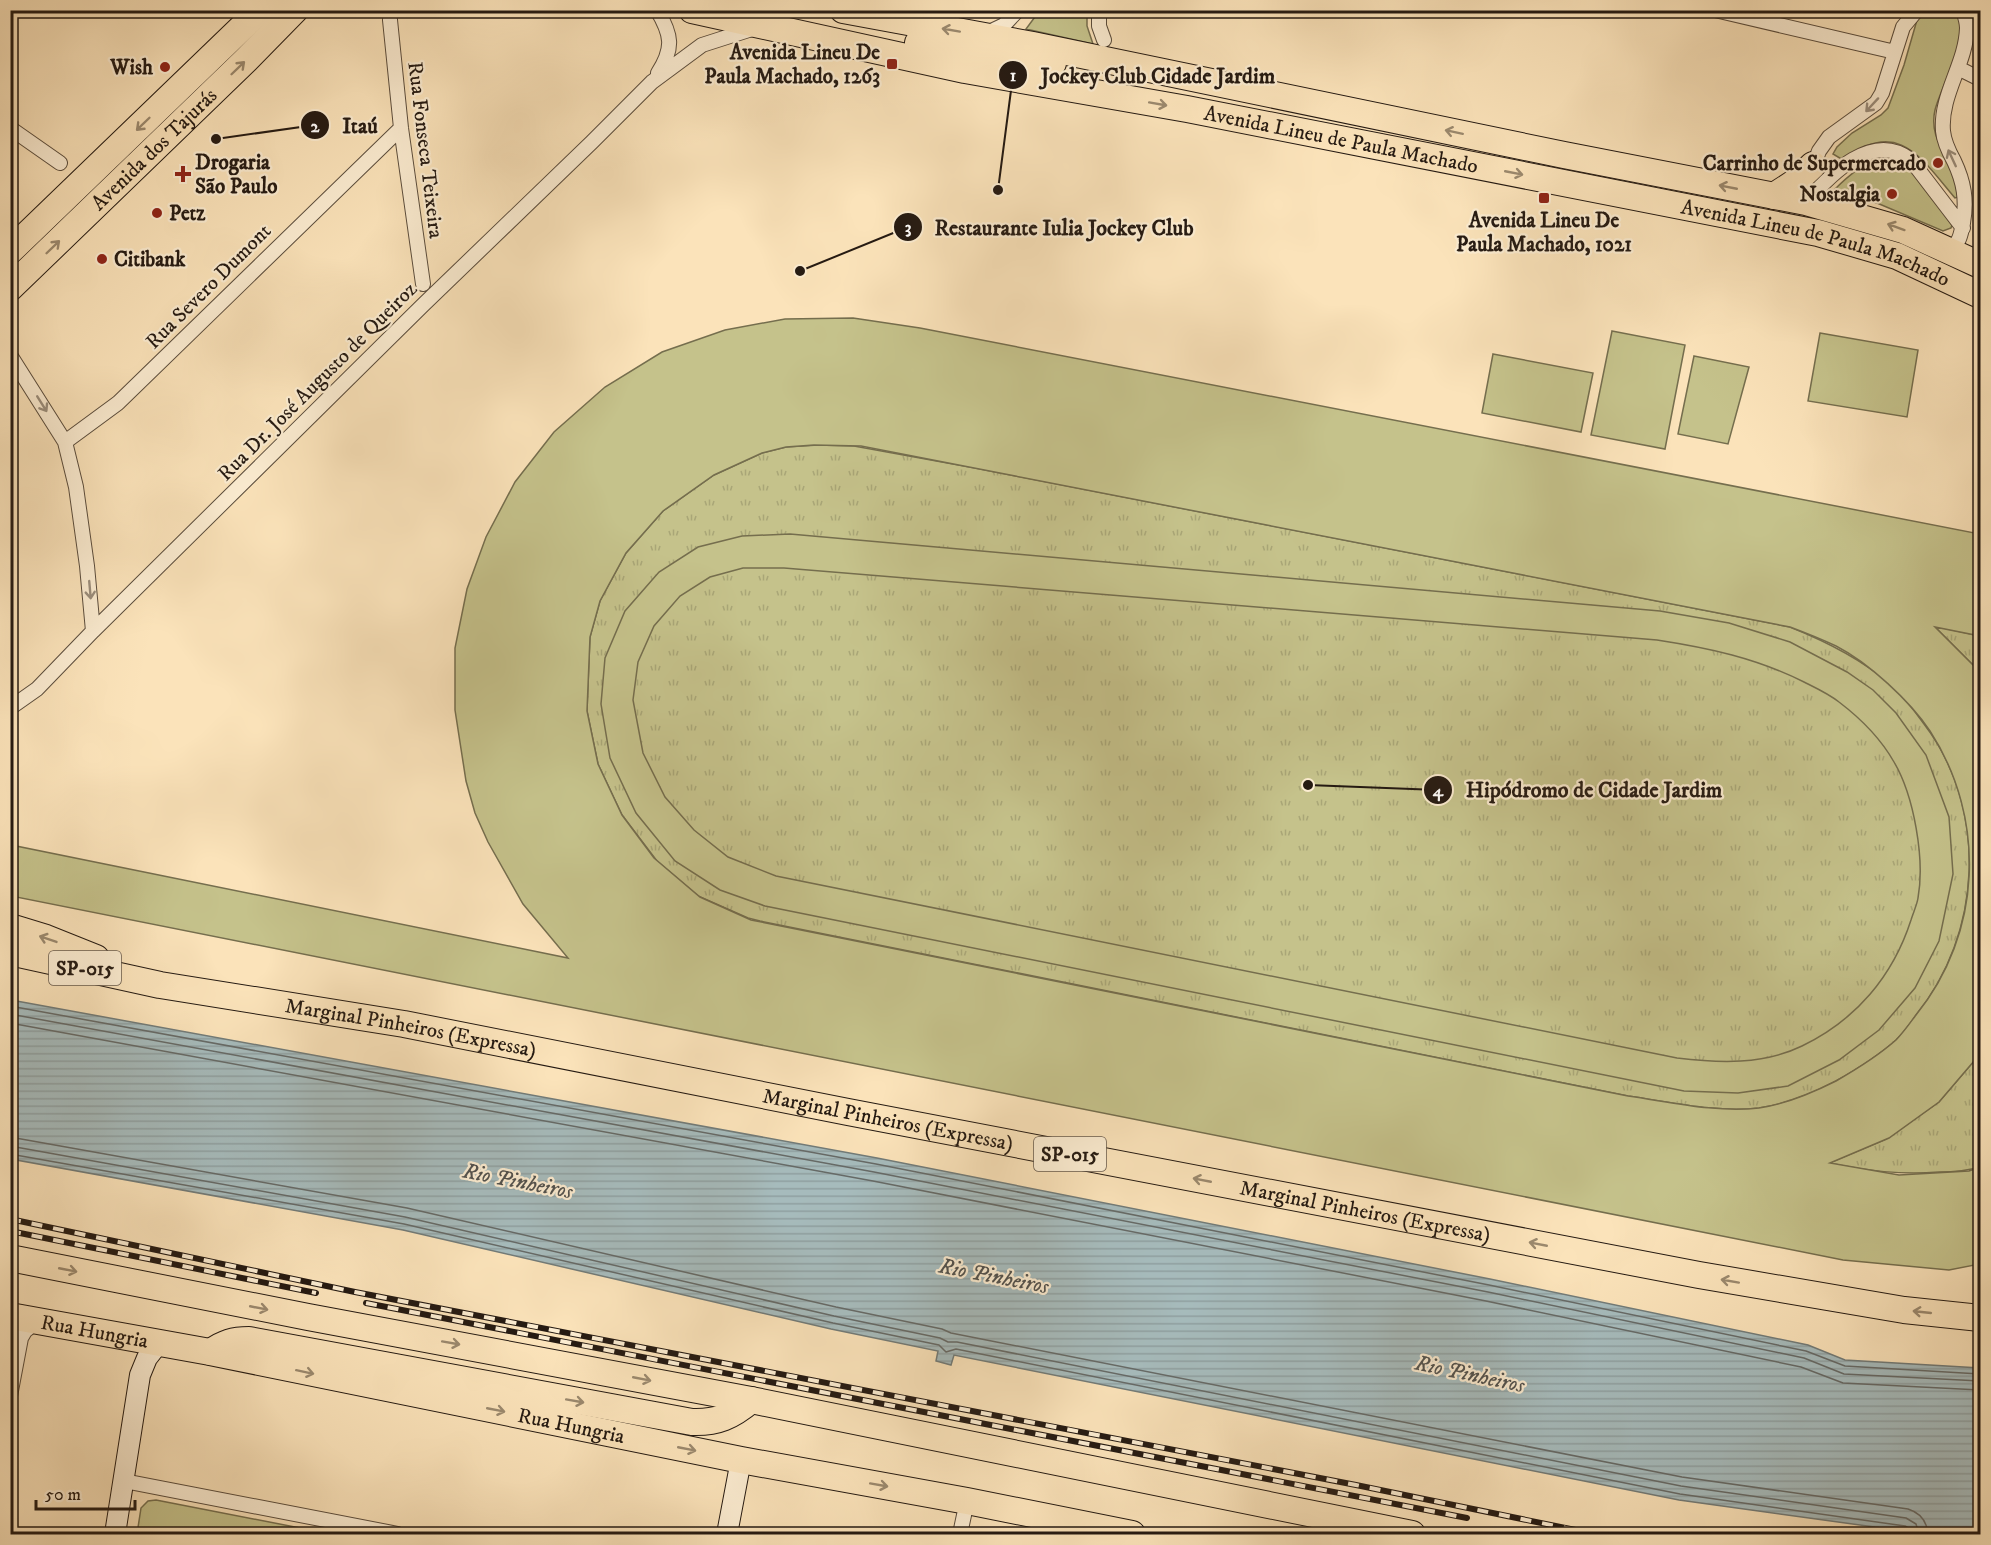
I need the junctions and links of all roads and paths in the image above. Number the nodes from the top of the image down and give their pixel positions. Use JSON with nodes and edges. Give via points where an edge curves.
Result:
{"nodes":[{"id":1,"x":260,"y":10,"type":"edge"},
{"id":2,"x":295,"y":10,"type":"edge"},
{"id":3,"x":657,"y":10,"type":"edge"},
{"id":4,"x":692,"y":10,"type":"edge"},
{"id":5,"x":843,"y":10,"type":"edge"},
{"id":6,"x":1018,"y":10,"type":"edge"},
{"id":7,"x":1099,"y":10,"type":"edge"},
{"id":8,"x":1715,"y":10,"type":"edge"},
{"id":9,"x":1906,"y":10,"type":"edge"},
{"id":10,"x":1917,"y":10,"type":"edge"},
{"id":11,"x":1963,"y":10,"type":"edge"},
{"id":12,"x":761,"y":19,"type":"edge"},
{"id":13,"x":390,"y":20,"type":"dead end"},
{"id":14,"x":1980,"y":20,"type":"edge"},
{"id":15,"x":1903,"y":27,"type":"junction"},
{"id":16,"x":1967,"y":27,"type":"junction"},
{"id":17,"x":980,"y":36,"type":"junction"},
{"id":18,"x":1104,"y":40,"type":"dead end"},
{"id":19,"x":1895,"y":52,"type":"junction"},
{"id":20,"x":1017,"y":61,"type":"junction"},
{"id":21,"x":1958,"y":68,"type":"junction"},
{"id":22,"x":1152,"y":69,"type":"junction"},
{"id":23,"x":1980,"y":79,"type":"edge"},
{"id":24,"x":652,"y":82,"type":"junction"},
{"id":25,"x":1094,"y":93,"type":"junction"},
{"id":26,"x":10,"y":128,"type":"edge"},
{"id":27,"x":400,"y":128,"type":"junction"},
{"id":28,"x":60,"y":163,"type":"dead end"},
{"id":29,"x":1813,"y":165,"type":"junction"},
{"id":30,"x":1774,"y":196,"type":"junction"},
{"id":31,"x":1806,"y":202,"type":"junction"},
{"id":32,"x":1962,"y":228,"type":"junction"},
{"id":33,"x":1818,"y":233,"type":"junction"},
{"id":34,"x":10,"y":251,"type":"edge"},
{"id":35,"x":1949,"y":251,"type":"junction"},
{"id":36,"x":1896,"y":256,"type":"junction"},
{"id":37,"x":1980,"y":265,"type":"edge"},
{"id":38,"x":423,"y":284,"type":"dead end"},
{"id":39,"x":10,"y":288,"type":"edge"},
{"id":40,"x":1980,"y":295,"type":"edge"},
{"id":41,"x":10,"y":355,"type":"edge"},
{"id":42,"x":65,"y":442,"type":"junction"},
{"id":43,"x":93,"y":631,"type":"junction"},
{"id":44,"x":10,"y":708,"type":"edge"},
{"id":45,"x":10,"y":927,"type":"edge"},
{"id":46,"x":10,"y":952,"type":"edge"},
{"id":47,"x":160,"y":985,"type":"junction"},
{"id":48,"x":10,"y":1258,"type":"edge"},
{"id":49,"x":10,"y":1316,"type":"edge"},
{"id":50,"x":1980,"y":1318,"type":"edge"},
{"id":51,"x":37,"y":1321,"type":"junction"},
{"id":52,"x":124,"y":1337,"type":"junction"},
{"id":53,"x":158,"y":1344,"type":"junction"},
{"id":54,"x":210,"y":1352,"type":"junction"},
{"id":55,"x":140,"y":1375,"type":"junction"},
{"id":56,"x":10,"y":1396,"type":"edge"},
{"id":57,"x":751,"y":1400,"type":"junction"},
{"id":58,"x":741,"y":1460,"type":"junction"},
{"id":59,"x":124,"y":1480,"type":"junction"},
{"id":60,"x":967,"y":1501,"type":"junction"},
{"id":61,"x":1317,"y":1516,"type":"junction"},
{"id":62,"x":115,"y":1534,"type":"edge"},
{"id":63,"x":398,"y":1534,"type":"edge"},
{"id":64,"x":727,"y":1534,"type":"edge"},
{"id":65,"x":960,"y":1534,"type":"edge"},
{"id":66,"x":1132,"y":1534,"type":"edge"},
{"id":67,"x":1352,"y":1534,"type":"edge"},
{"id":68,"x":1412,"y":1534,"type":"edge"}],
"edges":[{"from":1,"to":34,"type":"highway","name":"Avenida dos Tajurás","one_way":true},
{"from":39,"to":2,"type":"highway","name":"Avenida dos Tajurás","one_way":true},
{"from":3,"to":24,"type":"street","via":[[670,46]]},
{"from":4,"to":12,"type":"highway","name":"Avenida Lineu de Paula Machado"},
{"from":17,"to":5,"type":"highway","name":"Avenida Lineu de Paula Machado","one_way":true},
{"from":6,"to":17,"type":"street","via":[[1004,25]]},
{"from":7,"to":18,"type":"street"},
{"from":8,"to":19,"type":"street"},
{"from":9,"to":15,"type":"street"},
{"from":10,"to":15,"type":"street"},
{"from":11,"to":16,"type":"street"},
{"from":12,"to":20,"type":"highway","via":[[865,33]]},
{"from":12,"to":24,"type":"street","via":[[702,45]]},
{"from":12,"to":25,"type":"highway","name":"Avenida Lineu de Paula Machado","via":[[965,70]]},
{"from":13,"to":27,"type":"street","name":"Rua Fonseca Teixeira"},
{"from":14,"to":16,"type":"street"},
{"from":15,"to":19,"type":"street"},
{"from":16,"to":21,"type":"street"},
{"from":17,"to":22,"type":"highway","name":"Avenida Lineu de Paula Machado"},
{"from":19,"to":29,"type":"street","one_way":true,"via":[[1875,103],[1829,137]]},
{"from":20,"to":22,"type":"highway"},
{"from":20,"to":25,"type":"highway"},
{"from":21,"to":23,"type":"street"},
{"from":32,"to":21,"type":"street","one_way":true,"via":[[1964,191],[1942,130]]},
{"from":30,"to":22,"type":"highway","name":"Avenida Lineu de Paula Machado","one_way":true},
{"from":24,"to":43,"type":"street","name":"Rua Dr. José Augusto de Queiroz"},
{"from":25,"to":33,"type":"highway","name":"Avenida Lineu de Paula Machado","one_way":true},
{"from":26,"to":28,"type":"street"},
{"from":27,"to":38,"type":"street","name":"Rua Fonseca Teixeira"},
{"from":27,"to":42,"type":"street","name":"Rua Severo Dumont","via":[[118,404]]},
{"from":29,"to":30,"type":"highway"},
{"from":29,"to":31,"type":"street"},
{"from":30,"to":31,"type":"highway","name":"Avenida Lineu de Paula Machado"},
{"from":31,"to":32,"type":"street","via":[[1846,163],[1870,152],[1886,150],[1911,160]]},
{"from":31,"to":33,"type":"highway"},
{"from":35,"to":31,"type":"highway","name":"Avenida Lineu de Paula Machado","one_way":true,"via":[[1882,222]]},
{"from":32,"to":35,"type":"street","via":[[1956,246]]},
{"from":33,"to":36,"type":"highway","name":"Avenida Lineu de Paula Machado"},
{"from":35,"to":36,"type":"highway","via":[[1931,257]]},
{"from":35,"to":37,"type":"highway","name":"Avenida Lineu de Paula Machado"},
{"from":36,"to":40,"type":"highway","name":"Avenida Lineu de Paula Machado"},
{"from":41,"to":42,"type":"street","one_way":true},
{"from":42,"to":43,"type":"street","one_way":true,"via":[[76,487]]},
{"from":43,"to":44,"type":"street","name":"Rua Dr. José Augusto de Queiroz","via":[[37,689]]},
{"from":47,"to":45,"type":"highway","one_way":true},
{"from":46,"to":47,"type":"highway","name":"Marginal Pinheiros (Expressa)","number":"SP-015"},
{"from":50,"to":47,"type":"highway","name":"Marginal Pinheiros (Expressa)","number":"SP-015","one_way":true,"via":[[1904,1311],[1687,1273],[404,1024]]},
{"from":48,"to":57,"type":"highway","one_way":true},
{"from":49,"to":51,"type":"highway","name":"Rua Hungria"},
{"from":51,"to":52,"type":"highway","name":"Rua Hungria"},
{"from":51,"to":56,"type":"street","via":[[21,1338]]},
{"from":52,"to":53,"type":"highway","name":"Rua Hungria"},
{"from":52,"to":55,"type":"street"},
{"from":53,"to":54,"type":"highway","name":"Rua Hungria"},
{"from":53,"to":55,"type":"street"},
{"from":54,"to":57,"type":"highway","one_way":true,"via":[[233,1340],[249,1340],[692,1422],[711,1423]]},
{"from":54,"to":58,"type":"highway","name":"Rua Hungria","one_way":true},
{"from":55,"to":59,"type":"street"},
{"from":57,"to":61,"type":"highway"},
{"from":58,"to":60,"type":"highway","name":"Rua Hungria","one_way":true},
{"from":58,"to":64,"type":"street"},
{"from":59,"to":62,"type":"street"},
{"from":59,"to":63,"type":"street"},
{"from":60,"to":65,"type":"street"},
{"from":60,"to":66,"type":"highway","name":"Rua Hungria"},
{"from":61,"to":67,"type":"highway"},
{"from":61,"to":68,"type":"highway"}]}
